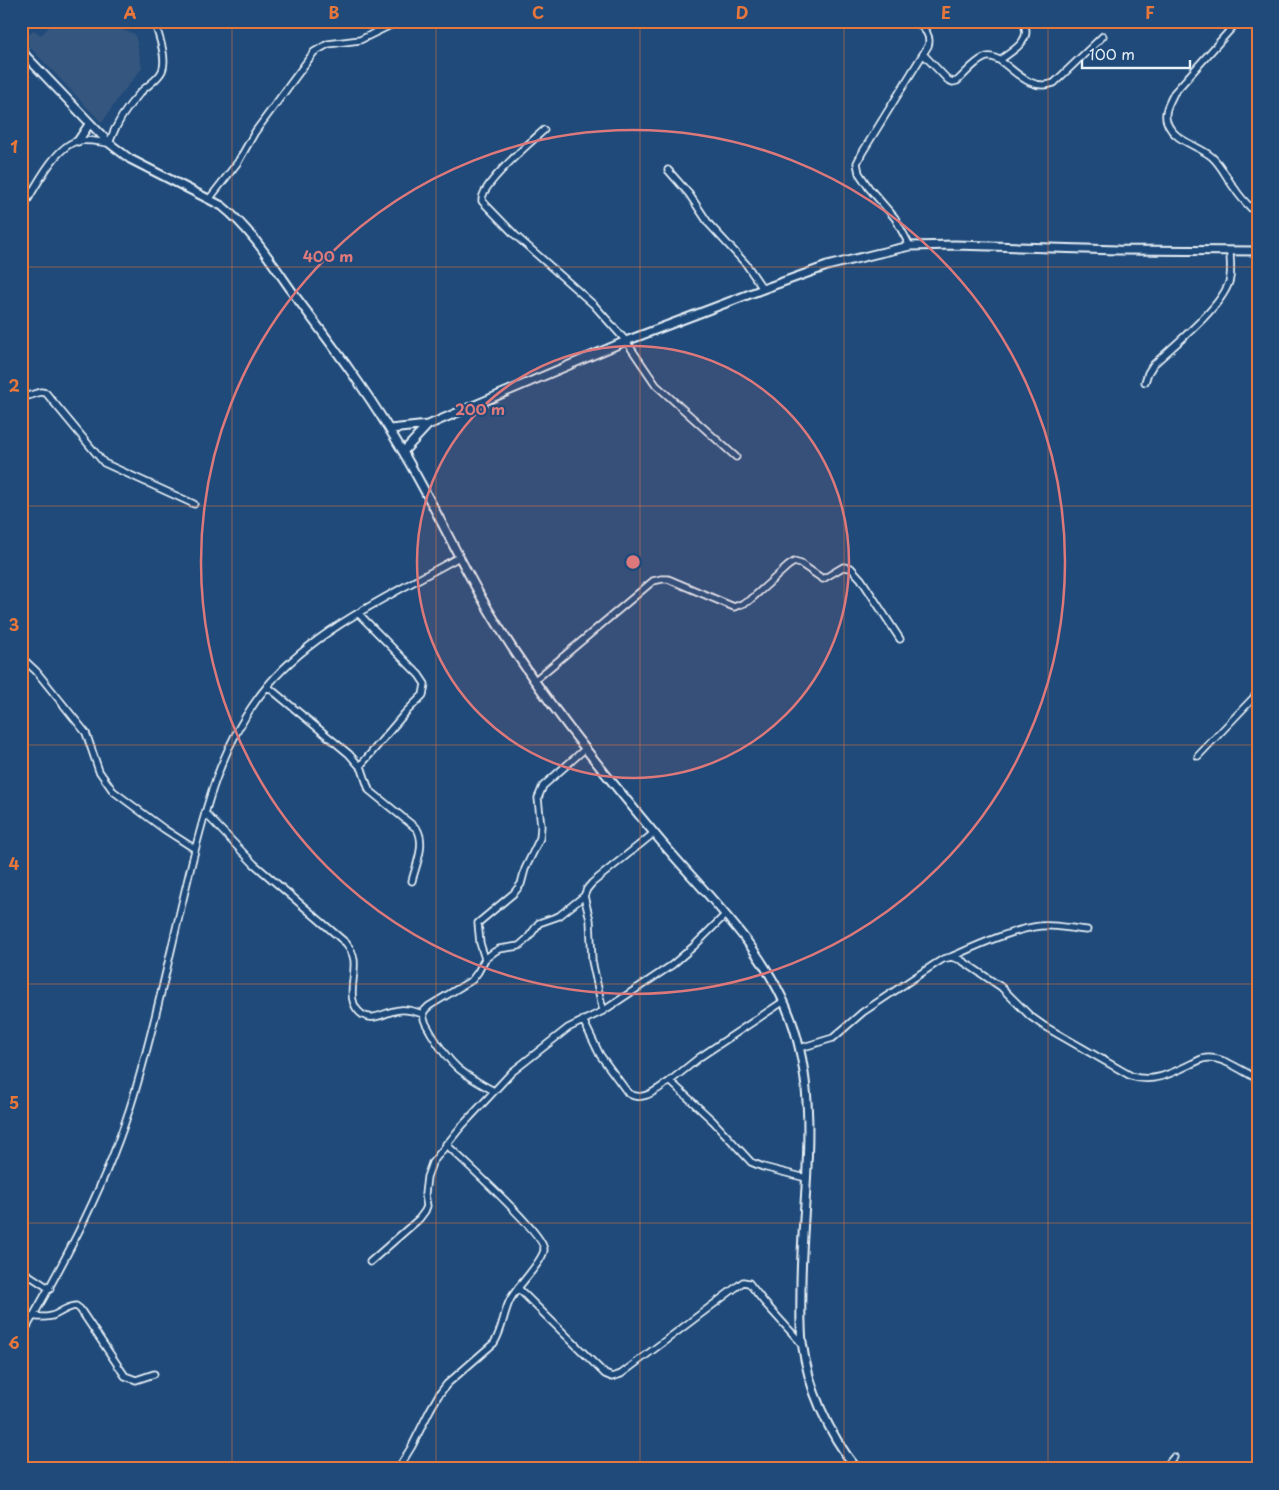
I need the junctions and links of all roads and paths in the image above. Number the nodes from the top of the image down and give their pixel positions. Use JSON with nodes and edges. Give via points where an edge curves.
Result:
{"nodes":[{"id":1,"x":154,"y":21,"type":"edge"},
{"id":2,"x":399,"y":21,"type":"edge"},
{"id":3,"x":916,"y":21,"type":"edge"},
{"id":4,"x":1022,"y":21,"type":"edge"},
{"id":5,"x":1238,"y":21,"type":"edge"},
{"id":6,"x":1103,"y":36,"type":"dead end"},
{"id":7,"x":21,"y":46,"type":"edge"},
{"id":8,"x":23,"y":55,"type":"edge"},
{"id":9,"x":924,"y":56,"type":"junction"},
{"id":10,"x":1000,"y":60,"type":"junction"},
{"id":11,"x":90,"y":123,"type":"junction"},
{"id":12,"x":544,"y":130,"type":"dead end"},
{"id":13,"x":78,"y":141,"type":"junction"},
{"id":14,"x":109,"y":143,"type":"junction"},
{"id":15,"x":668,"y":170,"type":"dead end"},
{"id":16,"x":210,"y":198,"type":"junction"},
{"id":17,"x":21,"y":211,"type":"edge"},
{"id":18,"x":1258,"y":215,"type":"edge"},
{"id":19,"x":910,"y":246,"type":"junction"},
{"id":20,"x":1258,"y":251,"type":"edge"},
{"id":21,"x":1230,"y":252,"type":"junction"},
{"id":22,"x":763,"y":289,"type":"junction"},
{"id":23,"x":626,"y":342,"type":"junction"},
{"id":24,"x":1145,"y":382,"type":"dead end"},
{"id":25,"x":21,"y":398,"type":"edge"},
{"id":26,"x":428,"y":425,"type":"junction"},
{"id":27,"x":390,"y":429,"type":"junction"},
{"id":28,"x":403,"y":452,"type":"junction"},
{"id":29,"x":736,"y":457,"type":"dead end"},
{"id":30,"x":194,"y":504,"type":"dead end"},
{"id":31,"x":21,"y":522,"type":"edge"},
{"id":32,"x":21,"y":528,"type":"edge"},
{"id":33,"x":459,"y":557,"type":"junction"},
{"id":34,"x":359,"y":614,"type":"junction"},
{"id":35,"x":900,"y":639,"type":"dead end"},
{"id":36,"x":21,"y":657,"type":"edge"},
{"id":37,"x":534,"y":681,"type":"junction"},
{"id":38,"x":268,"y":686,"type":"junction"},
{"id":39,"x":1258,"y":693,"type":"edge"},
{"id":40,"x":586,"y":748,"type":"junction"},
{"id":41,"x":1198,"y":756,"type":"dead end"},
{"id":42,"x":360,"y":766,"type":"junction"},
{"id":43,"x":205,"y":813,"type":"junction"},
{"id":44,"x":654,"y":833,"type":"junction"},
{"id":45,"x":195,"y":849,"type":"junction"},
{"id":46,"x":412,"y":881,"type":"dead end"},
{"id":47,"x":584,"y":896,"type":"junction"},
{"id":48,"x":725,"y":915,"type":"junction"},
{"id":49,"x":1086,"y":930,"type":"dead end"},
{"id":50,"x":951,"y":957,"type":"junction"},
{"id":51,"x":485,"y":959,"type":"junction"},
{"id":52,"x":784,"y":1001,"type":"junction"},
{"id":53,"x":603,"y":1011,"type":"junction"},
{"id":54,"x":423,"y":1014,"type":"junction"},
{"id":55,"x":583,"y":1020,"type":"junction"},
{"id":56,"x":800,"y":1048,"type":"junction"},
{"id":57,"x":1258,"y":1079,"type":"edge"},
{"id":58,"x":670,"y":1081,"type":"junction"},
{"id":59,"x":494,"y":1091,"type":"junction"},
{"id":60,"x":446,"y":1144,"type":"junction"},
{"id":61,"x":806,"y":1178,"type":"junction"},
{"id":62,"x":370,"y":1262,"type":"dead end"},
{"id":63,"x":21,"y":1270,"type":"edge"},
{"id":64,"x":50,"y":1288,"type":"junction"},
{"id":65,"x":518,"y":1288,"type":"junction"},
{"id":66,"x":33,"y":1316,"type":"junction"},
{"id":67,"x":21,"y":1337,"type":"edge"},
{"id":68,"x":802,"y":1344,"type":"junction"},
{"id":69,"x":154,"y":1374,"type":"dead end"},
{"id":70,"x":1174,"y":1457,"type":"dead end"},
{"id":71,"x":398,"y":1469,"type":"edge"},
{"id":72,"x":857,"y":1469,"type":"edge"},
{"id":73,"x":1164,"y":1469,"type":"edge"}],
"edges":[{"from":1,"to":14,"type":"street","via":[[160,36],[162,72],[123,113]]},
{"from":2,"to":16,"type":"street","via":[[360,40],[328,44],[314,52]]},
{"from":3,"to":9,"type":"street","via":[[929,38]]},
{"from":4,"to":10,"type":"street","via":[[1025,39]]},
{"from":5,"to":18,"type":"street","via":[[1178,89],[1166,117],[1177,135],[1214,158],[1236,191]]},
{"from":6,"to":10,"type":"street","via":[[1054,83],[1044,86],[1028,82]]},
{"from":7,"to":8,"type":"street"},
{"from":8,"to":11,"type":"street"},
{"from":9,"to":10,"type":"street","via":[[952,82],[986,57]]},
{"from":9,"to":19,"type":"street","via":[[857,163],[863,179],[895,218]]},
{"from":11,"to":13,"type":"street"},
{"from":11,"to":14,"type":"street"},
{"from":12,"to":23,"type":"street","via":[[495,178],[483,194],[482,201],[594,305]]},
{"from":13,"to":14,"type":"street"},
{"from":13,"to":17,"type":"street","via":[[57,156]]},
{"from":14,"to":16,"type":"street","via":[[130,159]]},
{"from":15,"to":22,"type":"street"},
{"from":16,"to":27,"type":"street","via":[[232,214],[257,244]]},
{"from":19,"to":21,"type":"street"},
{"from":19,"to":22,"type":"street","via":[[827,266]]},
{"from":20,"to":21,"type":"street"},
{"from":21,"to":24,"type":"street","via":[[1230,277],[1223,294],[1154,365]]},
{"from":22,"to":23,"type":"street"},
{"from":23,"to":26,"type":"street"},
{"from":23,"to":29,"type":"street","via":[[656,385]]},
{"from":25,"to":30,"type":"street","via":[[41,392],[46,394],[104,463]]},
{"from":26,"to":27,"type":"street"},
{"from":26,"to":28,"type":"street"},
{"from":27,"to":28,"type":"street"},
{"from":28,"to":33,"type":"street"},
{"from":31,"to":32,"type":"street"},
{"from":33,"to":34,"type":"street"},
{"from":33,"to":37,"type":"street","via":[[492,617]]},
{"from":34,"to":38,"type":"street","via":[[306,648]]},
{"from":34,"to":42,"type":"street","via":[[419,675],[425,689],[424,695]]},
{"from":35,"to":37,"type":"street","via":[[853,569],[843,567],[823,579],[794,562],[749,601],[734,607],[668,579],[653,581]]},
{"from":36,"to":45,"type":"street","via":[[86,733],[99,771],[113,791]]},
{"from":37,"to":40,"type":"street"},
{"from":38,"to":42,"type":"street","via":[[332,738]]},
{"from":38,"to":43,"type":"street","via":[[230,745]]},
{"from":39,"to":41,"type":"street"},
{"from":40,"to":44,"type":"street"},
{"from":40,"to":51,"type":"street","via":[[548,780],[540,791],[540,838],[521,884],[478,923]]},
{"from":42,"to":46,"type":"street","via":[[369,790],[419,832],[421,849]]},
{"from":43,"to":45,"type":"street"},
{"from":43,"to":54,"type":"street","via":[[254,864],[346,943],[354,960],[352,1000],[364,1016],[403,1009]]},
{"from":44,"to":47,"type":"street","via":[[592,883]]},
{"from":44,"to":48,"type":"street"},
{"from":45,"to":64,"type":"street","via":[[134,1096],[98,1193]]},
{"from":47,"to":51,"type":"street","via":[[559,916],[539,923],[520,946],[499,949]]},
{"from":47,"to":53,"type":"street","via":[[591,927],[592,961]]},
{"from":48,"to":52,"type":"street","via":[[755,952]]},
{"from":48,"to":53,"type":"street","via":[[677,962]]},
{"from":49,"to":50,"type":"street","via":[[1039,926]]},
{"from":50,"to":56,"type":"street","via":[[863,1012],[833,1038]]},
{"from":50,"to":57,"type":"street","via":[[961,960],[1001,988],[1044,1026],[1131,1076],[1154,1079],[1210,1058]]},
{"from":51,"to":54,"type":"street","via":[[472,980],[429,1006]]},
{"from":52,"to":56,"type":"street"},
{"from":52,"to":58,"type":"street"},
{"from":53,"to":55,"type":"street"},
{"from":54,"to":59,"type":"street","via":[[449,1060]]},
{"from":55,"to":58,"type":"street","via":[[600,1056],[628,1093],[635,1097],[645,1096]]},
{"from":55,"to":59,"type":"street","via":[[543,1046]]},
{"from":56,"to":61,"type":"street","via":[[809,1105]]},
{"from":58,"to":61,"type":"street","via":[[751,1162]]},
{"from":59,"to":60,"type":"street"},
{"from":60,"to":62,"type":"street","via":[[426,1177],[425,1211]]},
{"from":60,"to":65,"type":"street","via":[[530,1226],[542,1242],[544,1249],[540,1258]]},
{"from":61,"to":68,"type":"street"},
{"from":63,"to":64,"type":"street"},
{"from":64,"to":66,"type":"street"},
{"from":65,"to":68,"type":"street","via":[[612,1377],[621,1374],[743,1282],[749,1283]]},
{"from":65,"to":71,"type":"street","via":[[509,1301],[494,1343],[438,1396]]},
{"from":66,"to":67,"type":"street"},
{"from":66,"to":69,"type":"street","via":[[51,1317],[76,1306],[125,1376],[136,1380]]},
{"from":68,"to":72,"type":"street","via":[[822,1412],[837,1442]]},
{"from":70,"to":73,"type":"street"}]}
